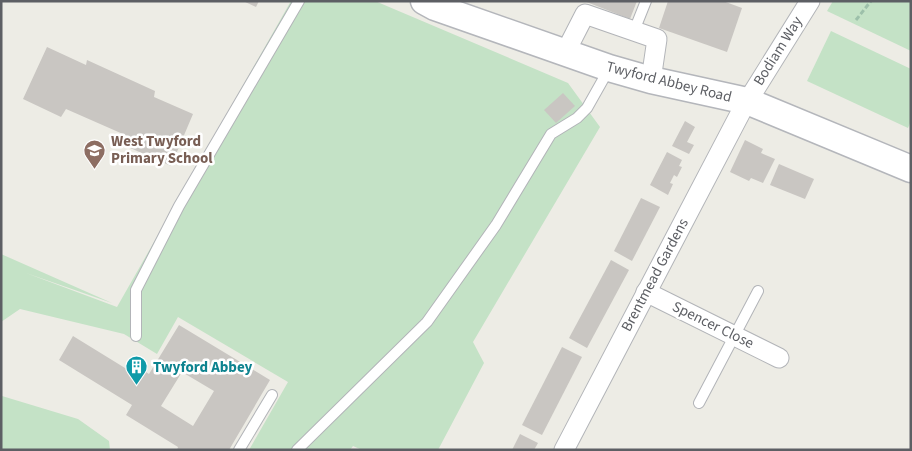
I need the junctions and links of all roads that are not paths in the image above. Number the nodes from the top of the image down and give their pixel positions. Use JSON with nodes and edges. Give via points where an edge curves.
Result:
{"nodes":[{"id":1,"x":299,"y":1,"type":"edge"},
{"id":2,"x":646,"y":1,"type":"edge"},
{"id":3,"x":810,"y":1,"type":"edge"},
{"id":4,"x":432,"y":3,"type":"edge"},
{"id":5,"x":634,"y":31,"type":"junction"},
{"id":6,"x":564,"y":53,"type":"junction"},
{"id":7,"x":609,"y":68,"type":"junction"},
{"id":8,"x":651,"y":80,"type":"junction"},
{"id":9,"x":747,"y":101,"type":"junction"},
{"id":10,"x":911,"y":169,"type":"edge"},
{"id":11,"x":758,"y":291,"type":"dead end"},
{"id":12,"x":646,"y":292,"type":"junction"},
{"id":13,"x":136,"y":336,"type":"dead end"},
{"id":14,"x":735,"y":336,"type":"junction"},
{"id":15,"x":779,"y":358,"type":"dead end"},
{"id":16,"x":272,"y":395,"type":"dead end"},
{"id":17,"x":699,"y":403,"type":"dead end"},
{"id":18,"x":239,"y":450,"type":"edge"},
{"id":19,"x":297,"y":450,"type":"edge"},
{"id":20,"x":564,"y":450,"type":"edge"}],
"edges":[{"from":1,"to":13,"type":"lane","via":[[179,206],[136,290]]},
{"from":2,"to":5,"type":"lane"},
{"from":3,"to":9,"type":"street","name":"Bodiam Way"},
{"from":4,"to":6,"type":"street","name":"Twyford Abbey Road"},
{"from":5,"to":6,"type":"street","via":[[585,14]]},
{"from":5,"to":8,"type":"street","via":[[657,39]]},
{"from":6,"to":7,"type":"street","name":"Twyford Abbey Road"},
{"from":7,"to":8,"type":"street","name":"Twyford Abbey Road"},
{"from":7,"to":19,"type":"lane","via":[[587,108],[551,134],[496,225],[427,322]]},
{"from":8,"to":9,"type":"street","name":"Twyford Abbey Road"},
{"from":9,"to":10,"type":"street","name":"Twyford Abbey Road"},
{"from":9,"to":12,"type":"street","name":"Brentmead Gardens"},
{"from":11,"to":14,"type":"lane"},
{"from":12,"to":14,"type":"street","name":"Spencer Close"},
{"from":12,"to":20,"type":"street","name":"Brentmead Gardens"},
{"from":14,"to":15,"type":"street","name":"Spencer Close"},
{"from":14,"to":17,"type":"lane"},
{"from":16,"to":18,"type":"lane"}]}
